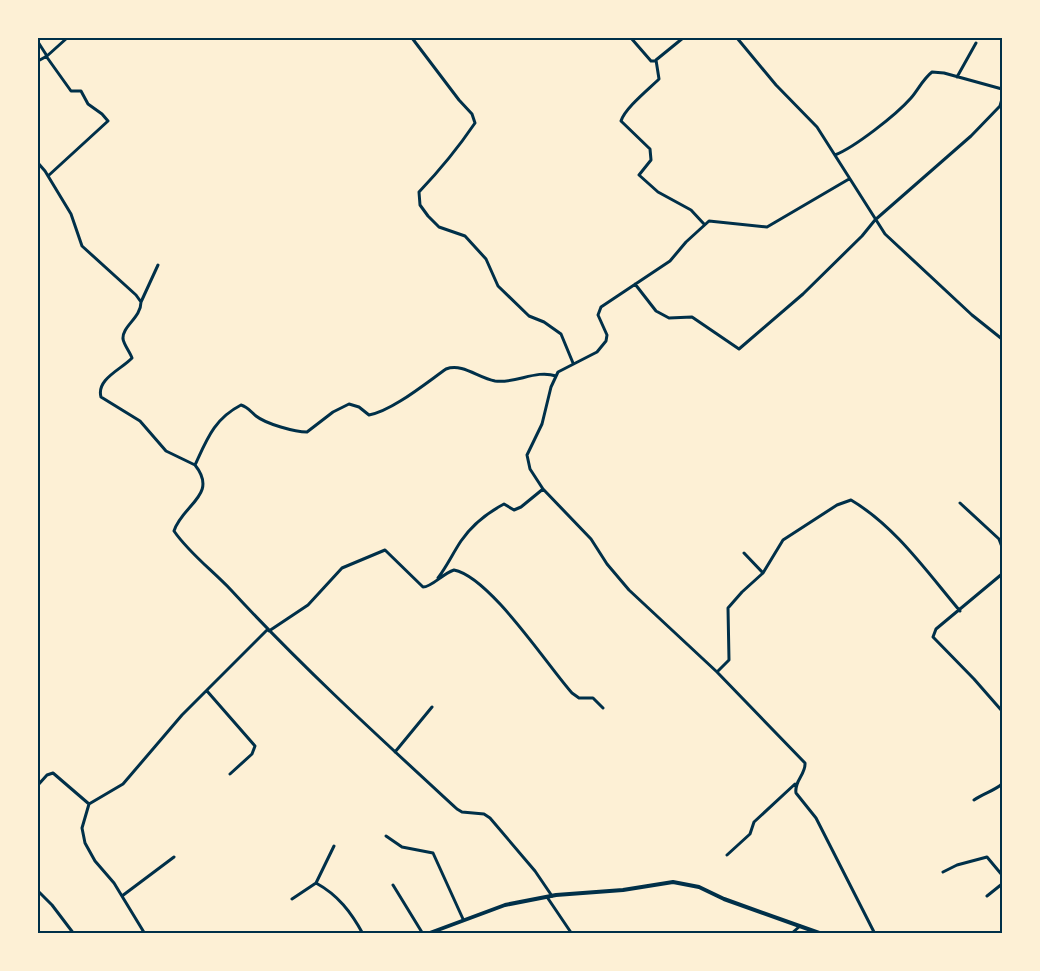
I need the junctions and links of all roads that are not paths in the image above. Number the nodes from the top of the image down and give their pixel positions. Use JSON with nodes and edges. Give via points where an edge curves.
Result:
{"nodes":[{"id":1,"x":67,"y":38,"type":"edge"},
{"id":2,"x":412,"y":38,"type":"edge"},
{"id":3,"x":631,"y":38,"type":"edge"},
{"id":4,"x":683,"y":38,"type":"edge"},
{"id":5,"x":737,"y":38,"type":"edge"},
{"id":6,"x":38,"y":42,"type":"edge"},
{"id":7,"x":976,"y":44,"type":"dead end"},
{"id":8,"x":47,"y":56,"type":"junction"},
{"id":9,"x":38,"y":61,"type":"edge"},
{"id":10,"x":656,"y":61,"type":"junction"},
{"id":11,"x":957,"y":76,"type":"junction"},
{"id":12,"x":1002,"y":89,"type":"edge"},
{"id":13,"x":1002,"y":99,"type":"edge"},
{"id":14,"x":835,"y":155,"type":"junction"},
{"id":15,"x":38,"y":164,"type":"edge"},
{"id":16,"x":48,"y":176,"type":"junction"},
{"id":17,"x":849,"y":179,"type":"junction"},
{"id":18,"x":875,"y":220,"type":"junction"},
{"id":19,"x":704,"y":224,"type":"junction"},
{"id":20,"x":158,"y":265,"type":"dead end"},
{"id":21,"x":634,"y":283,"type":"junction"},
{"id":22,"x":141,"y":302,"type":"junction"},
{"id":23,"x":1002,"y":339,"type":"edge"},
{"id":24,"x":573,"y":363,"type":"junction"},
{"id":25,"x":555,"y":376,"type":"junction"},
{"id":26,"x":195,"y":465,"type":"junction"},
{"id":27,"x":543,"y":489,"type":"junction"},
{"id":28,"x":960,"y":503,"type":"dead end"},
{"id":29,"x":1002,"y":547,"type":"edge"},
{"id":30,"x":744,"y":553,"type":"dead end"},
{"id":31,"x":763,"y":573,"type":"junction"},
{"id":32,"x":1002,"y":574,"type":"edge"},
{"id":33,"x":438,"y":578,"type":"junction"},
{"id":34,"x":960,"y":611,"type":"junction"},
{"id":35,"x":268,"y":631,"type":"junction"},
{"id":36,"x":717,"y":672,"type":"junction"},
{"id":37,"x":207,"y":691,"type":"junction"},
{"id":38,"x":432,"y":707,"type":"dead end"},
{"id":39,"x":603,"y":708,"type":"dead end"},
{"id":40,"x":1002,"y":711,"type":"edge"},
{"id":41,"x":395,"y":752,"type":"junction"},
{"id":42,"x":230,"y":774,"type":"dead end"},
{"id":43,"x":796,"y":783,"type":"junction"},
{"id":44,"x":1002,"y":784,"type":"edge"},
{"id":45,"x":38,"y":785,"type":"edge"},
{"id":46,"x":974,"y":800,"type":"dead end"},
{"id":47,"x":89,"y":804,"type":"junction"},
{"id":48,"x":386,"y":836,"type":"dead end"},
{"id":49,"x":334,"y":846,"type":"dead end"},
{"id":50,"x":727,"y":855,"type":"dead end"},
{"id":51,"x":174,"y":857,"type":"dead end"},
{"id":52,"x":943,"y":872,"type":"dead end"},
{"id":53,"x":1002,"y":874,"type":"edge"},
{"id":54,"x":316,"y":883,"type":"junction"},
{"id":55,"x":1002,"y":884,"type":"edge"},
{"id":56,"x":393,"y":885,"type":"dead end"},
{"id":57,"x":38,"y":891,"type":"edge"},
{"id":58,"x":122,"y":896,"type":"junction"},
{"id":59,"x":987,"y":896,"type":"dead end"},
{"id":60,"x":550,"y":897,"type":"junction"},
{"id":61,"x":292,"y":899,"type":"dead end"},
{"id":62,"x":463,"y":919,"type":"junction"},
{"id":63,"x":800,"y":926,"type":"junction"},
{"id":64,"x":74,"y":933,"type":"edge"},
{"id":65,"x":145,"y":933,"type":"edge"},
{"id":66,"x":363,"y":933,"type":"edge"},
{"id":67,"x":425,"y":933,"type":"edge"},
{"id":68,"x":572,"y":933,"type":"edge"},
{"id":69,"x":791,"y":933,"type":"edge"},
{"id":70,"x":822,"y":933,"type":"edge"},
{"id":71,"x":875,"y":933,"type":"edge"}],
"edges":[{"from":1,"to":8,"type":"street"},
{"from":2,"to":24,"type":"street","via":[[475,123],[456,152],[419,192],[420,205],[439,226],[465,236],[486,259],[498,286],[529,316],[561,334]]},
{"from":3,"to":10,"type":"street","via":[[651,61]]},
{"from":4,"to":10,"type":"street"},
{"from":5,"to":14,"type":"street","via":[[817,127]]},
{"from":6,"to":8,"type":"street"},
{"from":7,"to":11,"type":"street"},
{"from":8,"to":9,"type":"street"},
{"from":8,"to":16,"type":"street","via":[[71,91],[81,91],[88,104],[108,122]]},
{"from":10,"to":19,"type":"street","via":[[660,78],[621,121],[650,149],[651,160],[639,175],[658,192],[691,210]]},
{"from":11,"to":12,"type":"street"},
{"from":11,"to":14,"type":"street","via":[[929,74],[888,119]]},
{"from":13,"to":18,"type":"street","via":[[971,136]]},
{"from":14,"to":17,"type":"street"},
{"from":15,"to":16,"type":"street"},
{"from":16,"to":22,"type":"street","via":[[71,214],[84,249]]},
{"from":17,"to":18,"type":"street"},
{"from":17,"to":19,"type":"street","via":[[767,227],[714,220]]},
{"from":18,"to":21,"type":"street","via":[[803,294],[739,349],[692,317],[669,318],[656,311]]},
{"from":18,"to":23,"type":"street","via":[[894,243]]},
{"from":19,"to":21,"type":"street","via":[[670,261]]},
{"from":20,"to":22,"type":"street"},
{"from":21,"to":24,"type":"street","via":[[600,309],[598,315],[607,335],[605,344],[593,355]]},
{"from":22,"to":26,"type":"street","via":[[123,340],[132,358],[107,379],[100,395],[140,421],[166,451]]},
{"from":24,"to":25,"type":"street"},
{"from":25,"to":26,"type":"street","via":[[544,373],[496,381],[452,367],[382,411],[369,415],[349,404],[307,432],[262,420],[241,405],[218,422]]},
{"from":25,"to":27,"type":"street","via":[[542,424],[527,455],[530,469]]},
{"from":26,"to":35,"type":"street","via":[[202,474],[203,489],[174,531]]},
{"from":27,"to":33,"type":"street","via":[[514,510],[504,504],[489,512],[461,541]]},
{"from":27,"to":36,"type":"street","via":[[591,539],[629,590]]},
{"from":28,"to":29,"type":"street","via":[[999,539]]},
{"from":30,"to":31,"type":"street"},
{"from":31,"to":34,"type":"street","via":[[784,539],[851,500],[872,514],[912,554]]},
{"from":31,"to":36,"type":"street","via":[[728,609],[729,660]]},
{"from":32,"to":34,"type":"street"},
{"from":33,"to":35,"type":"street","via":[[429,587],[423,587],[383,550],[342,568],[308,605]]},
{"from":33,"to":39,"type":"street","via":[[454,570],[470,578],[526,634],[572,693],[579,698],[593,698]]},
{"from":34,"to":40,"type":"street","via":[[936,629],[933,637]]},
{"from":35,"to":37,"type":"street"},
{"from":35,"to":41,"type":"street"},
{"from":36,"to":43,"type":"street","via":[[805,763]]},
{"from":37,"to":42,"type":"street","via":[[255,746],[252,754]]},
{"from":37,"to":47,"type":"street","via":[[123,783]]},
{"from":38,"to":41,"type":"street"},
{"from":41,"to":60,"type":"street","via":[[457,809],[490,818],[535,871]]},
{"from":43,"to":50,"type":"street","via":[[754,822],[750,834]]},
{"from":43,"to":71,"type":"street","via":[[796,793],[816,818]]},
{"from":44,"to":46,"type":"street"},
{"from":45,"to":47,"type":"street","via":[[53,773]]},
{"from":47,"to":58,"type":"street","via":[[83,838]]},
{"from":48,"to":62,"type":"street","via":[[402,847],[433,853]]},
{"from":49,"to":54,"type":"street"},
{"from":51,"to":58,"type":"street"},
{"from":52,"to":53,"type":"street","via":[[987,857]]},
{"from":54,"to":61,"type":"street"},
{"from":54,"to":66,"type":"street","via":[[339,899]]},
{"from":55,"to":59,"type":"street"},
{"from":56,"to":67,"type":"street"},
{"from":57,"to":64,"type":"street"},
{"from":58,"to":65,"type":"street"},
{"from":60,"to":62,"type":"street","via":[[505,905]]},
{"from":60,"to":63,"type":"street","via":[[678,882]]},
{"from":60,"to":68,"type":"street"},
{"from":62,"to":67,"type":"street"},
{"from":63,"to":69,"type":"street"},
{"from":63,"to":70,"type":"street"}]}
